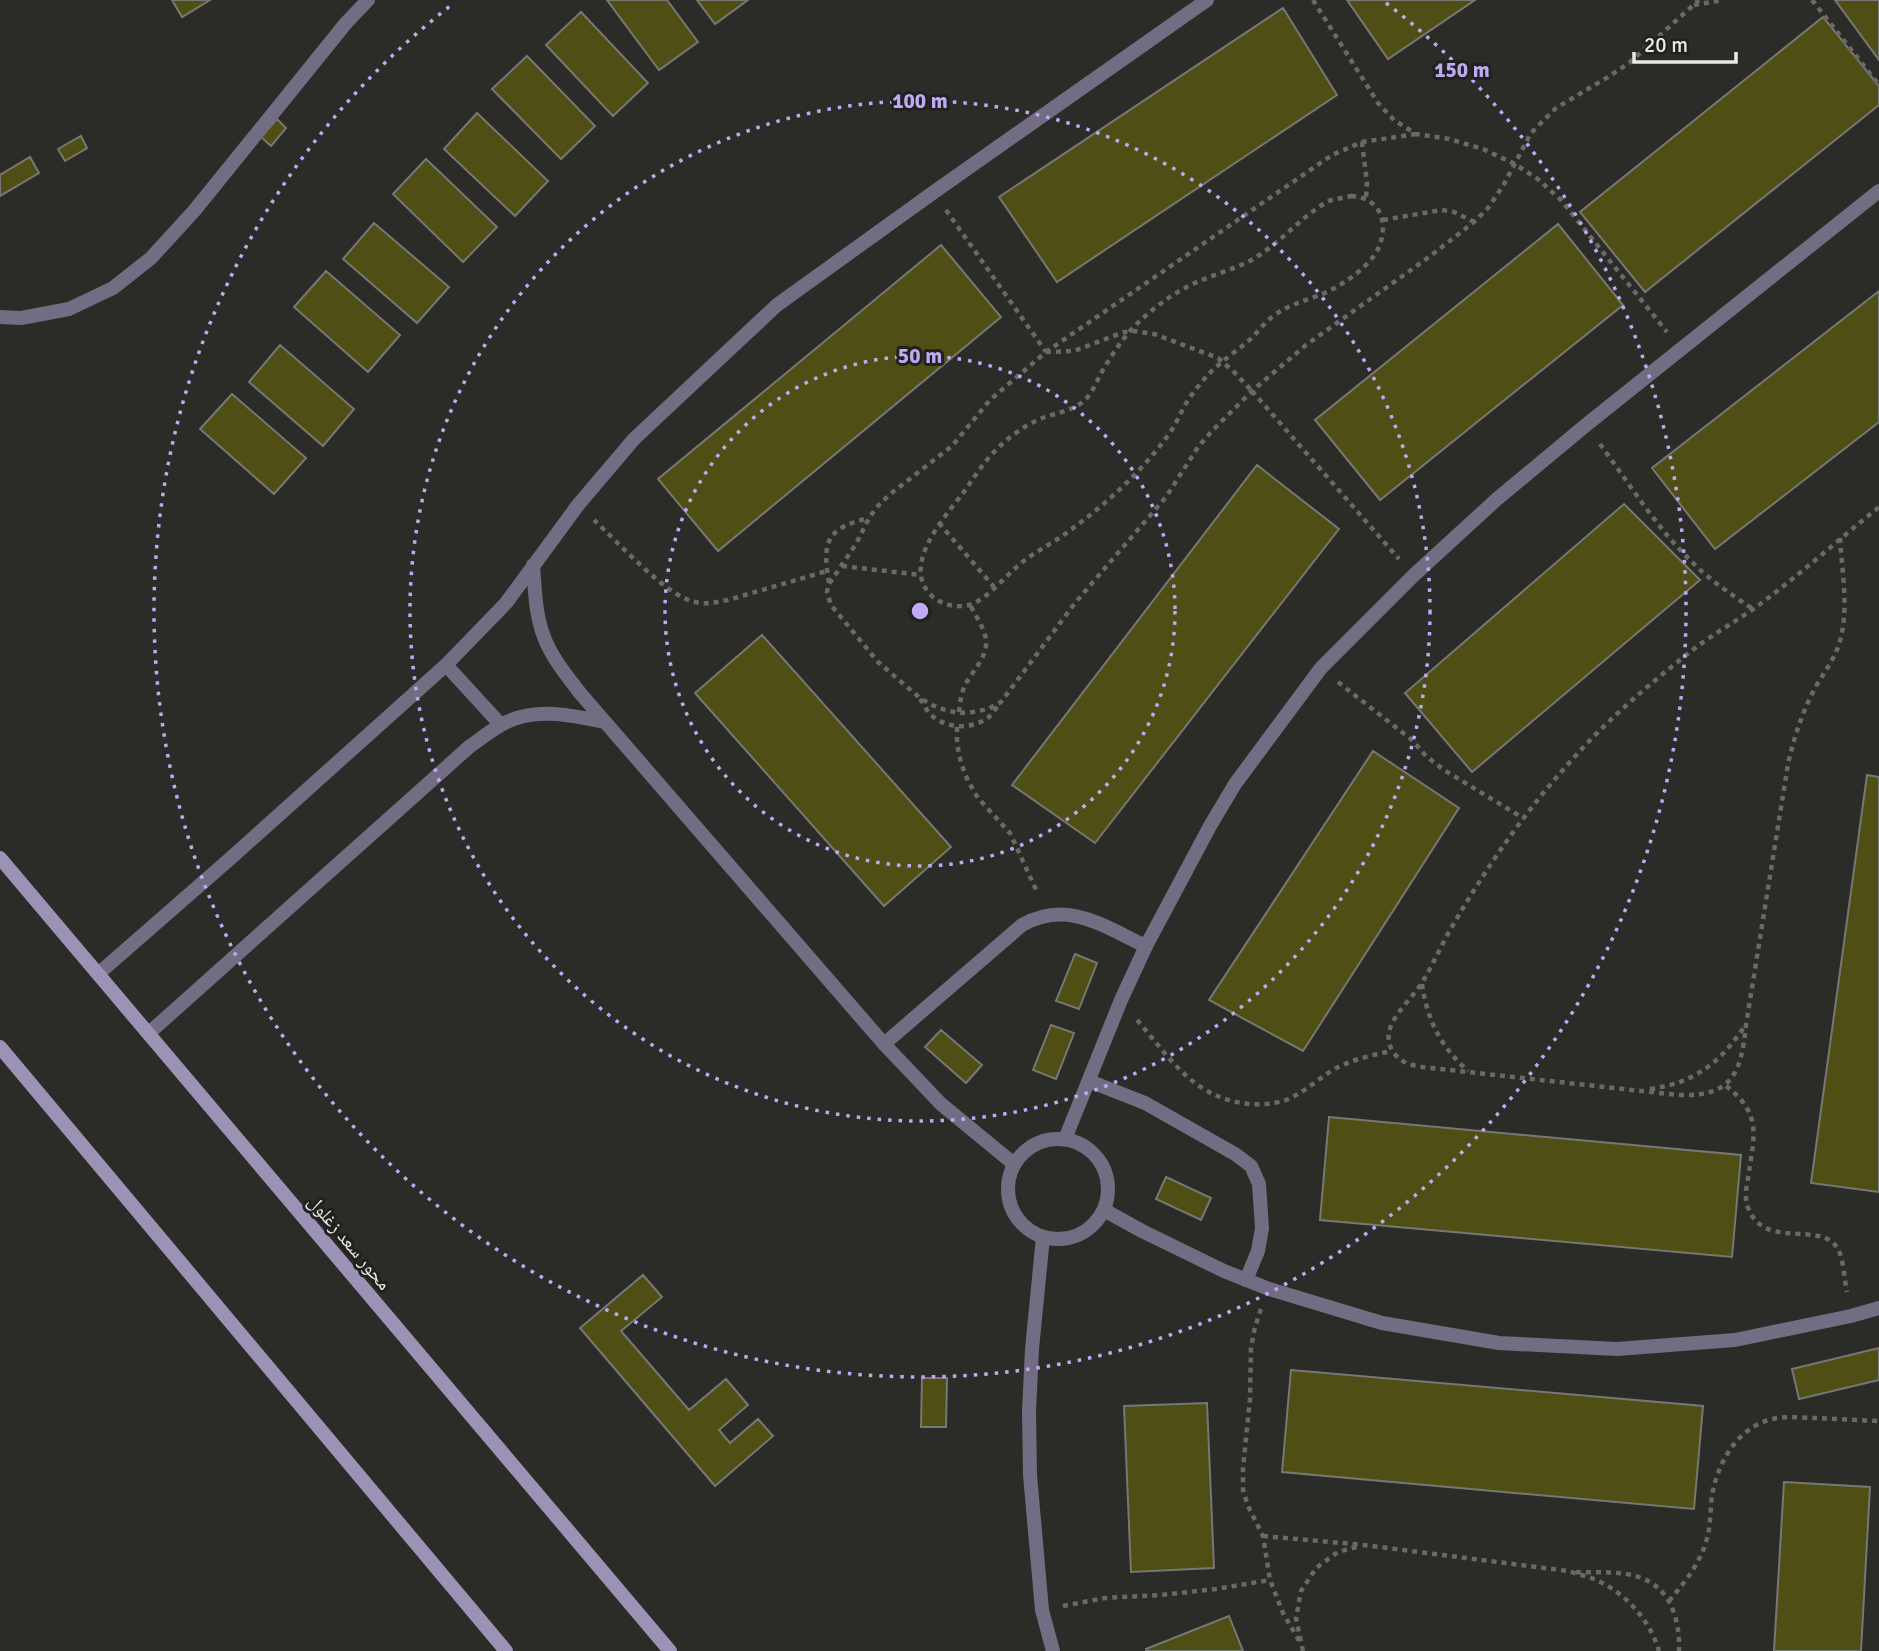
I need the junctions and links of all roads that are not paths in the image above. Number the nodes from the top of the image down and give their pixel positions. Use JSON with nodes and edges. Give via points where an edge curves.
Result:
{"nodes":[{"id":1,"x":368,"y":0,"type":"edge"},
{"id":2,"x":1207,"y":0,"type":"edge"},
{"id":3,"x":1879,"y":191,"type":"edge"},
{"id":4,"x":0,"y":317,"type":"edge"},
{"id":5,"x":533,"y":565,"type":"junction"},
{"id":6,"x":446,"y":665,"type":"junction"},
{"id":7,"x":605,"y":722,"type":"junction"},
{"id":8,"x":501,"y":725,"type":"junction"},
{"id":9,"x":0,"y":858,"type":"edge"},
{"id":10,"x":1146,"y":946,"type":"junction"},
{"id":11,"x":98,"y":974,"type":"junction"},
{"id":12,"x":149,"y":1033,"type":"junction"},
{"id":13,"x":884,"y":1044,"type":"junction"},
{"id":14,"x":0,"y":1047,"type":"edge"},
{"id":15,"x":1088,"y":1081,"type":"junction"},
{"id":16,"x":1065,"y":1139,"type":"junction"},
{"id":17,"x":1014,"y":1164,"type":"junction"},
{"id":18,"x":1104,"y":1210,"type":"junction"},
{"id":19,"x":1043,"y":1237,"type":"junction"},
{"id":20,"x":1246,"y":1280,"type":"junction"},
{"id":21,"x":1879,"y":1308,"type":"edge"},
{"id":22,"x":506,"y":1651,"type":"edge"},
{"id":23,"x":670,"y":1651,"type":"edge"},
{"id":24,"x":1053,"y":1651,"type":"edge"}],
"edges":[{"from":1,"to":4,"type":"street","via":[[150,258],[113,288],[69,309]]},
{"from":2,"to":5,"type":"street","via":[[777,305],[634,439]]},
{"from":3,"to":10,"type":"street","via":[[1497,499],[1321,668],[1235,784]]},
{"from":5,"to":6,"type":"street","via":[[506,603]]},
{"from":5,"to":7,"type":"street","via":[[544,638]]},
{"from":6,"to":8,"type":"street"},
{"from":6,"to":11,"type":"street"},
{"from":7,"to":8,"type":"street","via":[[550,713]]},
{"from":7,"to":13,"type":"street"},
{"from":8,"to":12,"type":"street","via":[[469,747]]},
{"from":9,"to":11,"type":"main road","name":"محور سعد زغلول"},
{"from":10,"to":13,"type":"street","via":[[1074,915],[1034,918]]},
{"from":10,"to":15,"type":"street"},
{"from":11,"to":12,"type":"main road","name":"محور سعد زغلول"},
{"from":12,"to":23,"type":"main road","name":"محور سعد زغلول"},
{"from":13,"to":17,"type":"street","via":[[941,1104]]},
{"from":14,"to":22,"type":"main road"},
{"from":15,"to":16,"type":"street"},
{"from":15,"to":20,"type":"street","via":[[1145,1103],[1251,1166],[1259,1184],[1262,1228]]},
{"from":16,"to":17,"type":"street","via":[[1036,1143]]},
{"from":16,"to":18,"type":"street","via":[[1083,1145],[1106,1173]]},
{"from":17,"to":19,"type":"street","via":[[1009,1178],[1011,1207],[1018,1220]]},
{"from":18,"to":19,"type":"street","via":[[1079,1235]]},
{"from":18,"to":20,"type":"street"},
{"from":19,"to":24,"type":"street","via":[[1032,1349],[1030,1475],[1042,1610]]},
{"from":20,"to":21,"type":"street","via":[[1382,1323],[1499,1343],[1617,1349],[1735,1340]]}]}
